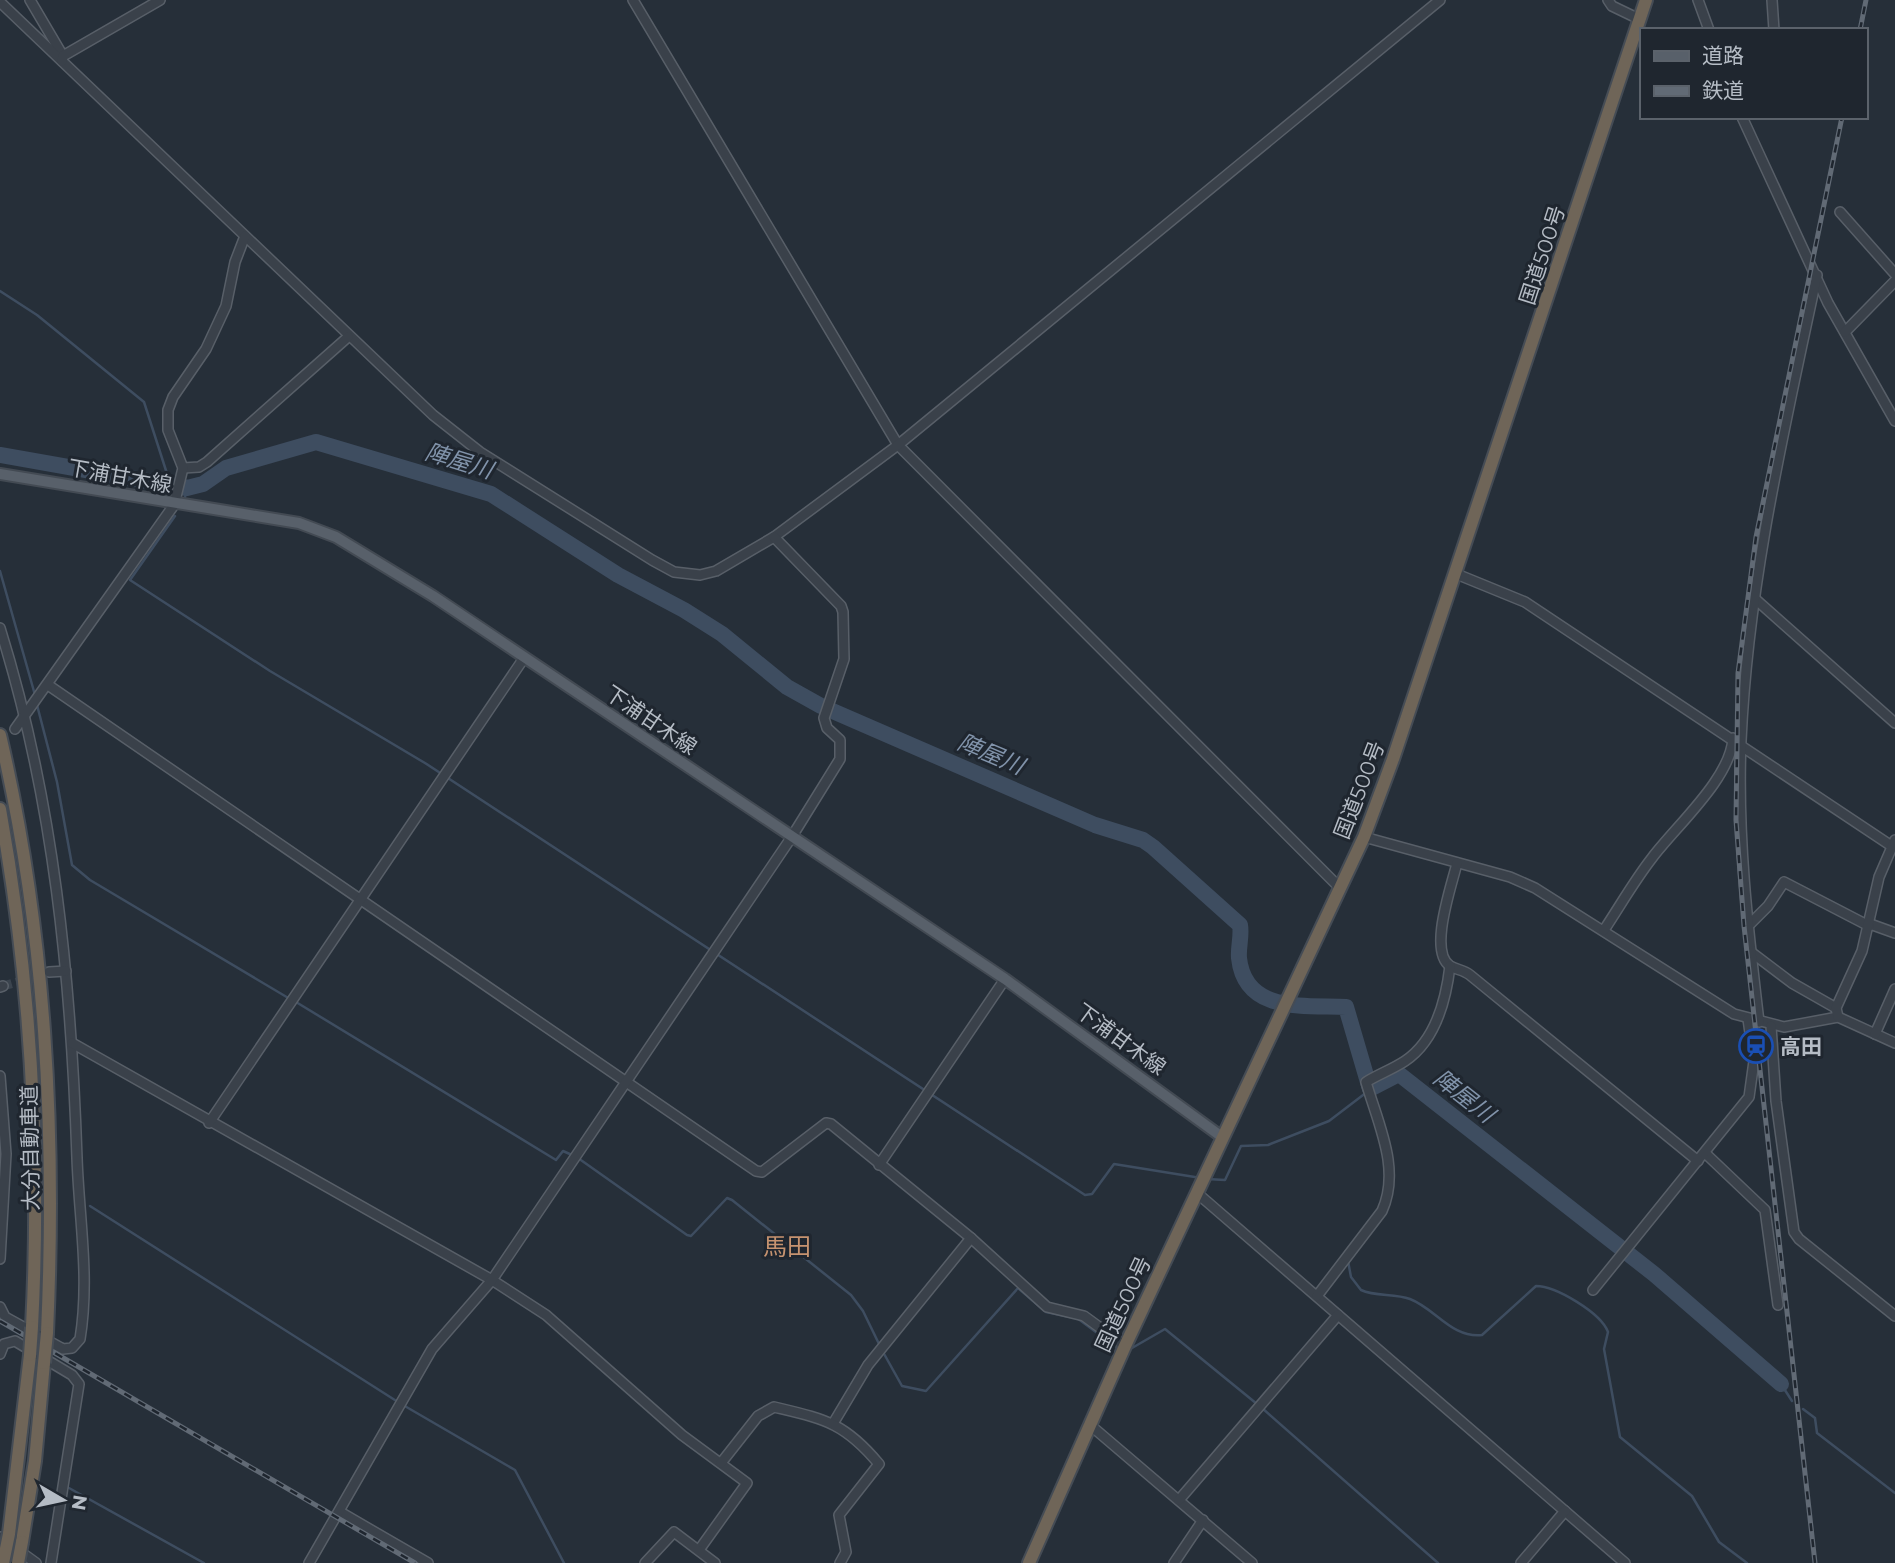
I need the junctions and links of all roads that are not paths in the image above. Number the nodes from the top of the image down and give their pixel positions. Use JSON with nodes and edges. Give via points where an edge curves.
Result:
{"nodes":[{"id":1,"x":30,"y":0,"type":"edge"},
{"id":2,"x":160,"y":0,"type":"edge"},
{"id":3,"x":633,"y":0,"type":"edge"},
{"id":4,"x":1440,"y":0,"type":"edge"},
{"id":5,"x":1608,"y":0,"type":"edge"},
{"id":6,"x":1646,"y":0,"type":"edge"},
{"id":7,"x":1698,"y":0,"type":"edge"},
{"id":8,"x":1772,"y":0,"type":"edge"},
{"id":9,"x":0,"y":2,"type":"edge"},
{"id":10,"x":1639,"y":19,"type":"junction"},
{"id":11,"x":1708,"y":28,"type":"edge"},
{"id":12,"x":1774,"y":28,"type":"edge"},
{"id":13,"x":63,"y":59,"type":"junction"},
{"id":14,"x":1743,"y":119,"type":"edge"},
{"id":15,"x":1840,"y":212,"type":"dead end"},
{"id":16,"x":245,"y":236,"type":"junction"},
{"id":17,"x":1895,"y":274,"type":"edge"},
{"id":18,"x":1817,"y":275,"type":"junction"},
{"id":19,"x":1895,"y":281,"type":"edge"},
{"id":20,"x":1845,"y":332,"type":"junction"},
{"id":21,"x":348,"y":337,"type":"junction"},
{"id":22,"x":1895,"y":421,"type":"edge"},
{"id":23,"x":898,"y":445,"type":"junction"},
{"id":24,"x":181,"y":473,"type":"junction"},
{"id":25,"x":0,"y":474,"type":"edge"},
{"id":26,"x":175,"y":501,"type":"junction"},
{"id":27,"x":774,"y":537,"type":"junction"},
{"id":28,"x":1454,"y":573,"type":"junction"},
{"id":29,"x":1753,"y":597,"type":"junction"},
{"id":30,"x":0,"y":628,"type":"edge"},
{"id":31,"x":524,"y":657,"type":"junction"},
{"id":32,"x":47,"y":685,"type":"junction"},
{"id":33,"x":24,"y":717,"type":"junction"},
{"id":34,"x":1895,"y":723,"type":"edge"},
{"id":35,"x":15,"y":729,"type":"dead end"},
{"id":36,"x":0,"y":735,"type":"edge"},
{"id":37,"x":1737,"y":741,"type":"junction"},
{"id":38,"x":0,"y":809,"type":"edge"},
{"id":39,"x":1364,"y":837,"type":"junction"},
{"id":40,"x":791,"y":838,"type":"junction"},
{"id":41,"x":1892,"y":847,"type":"edge"},
{"id":42,"x":1457,"y":863,"type":"junction"},
{"id":43,"x":1340,"y":888,"type":"junction"},
{"id":44,"x":360,"y":901,"type":"junction"},
{"id":45,"x":1870,"y":925,"type":"junction"},
{"id":46,"x":1748,"y":926,"type":"junction"},
{"id":47,"x":1604,"y":930,"type":"junction"},
{"id":48,"x":1895,"y":933,"type":"edge"},
{"id":49,"x":1751,"y":952,"type":"junction"},
{"id":50,"x":1450,"y":966,"type":"junction"},
{"id":51,"x":66,"y":971,"type":"junction"},
{"id":52,"x":49,"y":972,"type":"tunnel mouth"},
{"id":53,"x":1005,"y":979,"type":"junction"},
{"id":54,"x":1895,"y":989,"type":"edge"},
{"id":55,"x":1837,"y":1012,"type":"junction"},
{"id":56,"x":1748,"y":1019,"type":"junction"},
{"id":57,"x":1759,"y":1022,"type":"junction"},
{"id":58,"x":1771,"y":1026,"type":"junction"},
{"id":59,"x":1875,"y":1034,"type":"junction"},
{"id":60,"x":72,"y":1043,"type":"junction"},
{"id":61,"x":1895,"y":1043,"type":"edge"},
{"id":62,"x":0,"y":1076,"type":"edge"},
{"id":63,"x":627,"y":1082,"type":"junction"},
{"id":64,"x":209,"y":1123,"type":"junction"},
{"id":65,"x":1222,"y":1137,"type":"junction"},
{"id":66,"x":1705,"y":1153,"type":"junction"},
{"id":67,"x":1699,"y":1161,"type":"junction"},
{"id":68,"x":879,"y":1165,"type":"junction"},
{"id":69,"x":1197,"y":1193,"type":"junction"},
{"id":70,"x":971,"y":1238,"type":"junction"},
{"id":71,"x":0,"y":1259,"type":"edge"},
{"id":72,"x":492,"y":1280,"type":"junction"},
{"id":73,"x":1593,"y":1290,"type":"dead end"},
{"id":74,"x":1318,"y":1296,"type":"junction"},
{"id":75,"x":1778,"y":1305,"type":"dead end"},
{"id":76,"x":0,"y":1307,"type":"edge"},
{"id":77,"x":1338,"y":1315,"type":"junction"},
{"id":78,"x":1895,"y":1317,"type":"edge"},
{"id":79,"x":1125,"y":1346,"type":"junction"},
{"id":80,"x":0,"y":1354,"type":"edge"},
{"id":81,"x":834,"y":1422,"type":"junction"},
{"id":82,"x":1089,"y":1424,"type":"junction"},
{"id":83,"x":721,"y":1463,"type":"junction"},
{"id":84,"x":1179,"y":1500,"type":"junction"},
{"id":85,"x":1565,"y":1511,"type":"junction"},
{"id":86,"x":340,"y":1512,"type":"junction"},
{"id":87,"x":1203,"y":1520,"type":"junction"},
{"id":88,"x":4,"y":1535,"type":"edge"},
{"id":89,"x":699,"y":1550,"type":"junction"},
{"id":90,"x":3,"y":1563,"type":"edge"},
{"id":91,"x":18,"y":1563,"type":"edge"},
{"id":92,"x":36,"y":1563,"type":"edge"},
{"id":93,"x":51,"y":1563,"type":"edge"},
{"id":94,"x":309,"y":1563,"type":"edge"},
{"id":95,"x":428,"y":1563,"type":"edge"},
{"id":96,"x":646,"y":1563,"type":"edge"},
{"id":97,"x":715,"y":1563,"type":"edge"},
{"id":98,"x":841,"y":1563,"type":"edge"},
{"id":99,"x":1029,"y":1563,"type":"edge"},
{"id":100,"x":1174,"y":1563,"type":"edge"},
{"id":101,"x":1252,"y":1563,"type":"edge"},
{"id":102,"x":1521,"y":1563,"type":"edge"},
{"id":103,"x":1625,"y":1563,"type":"edge"}],
"edges":[{"from":1,"to":13,"type":"street"},
{"from":2,"to":13,"type":"street"},
{"from":3,"to":23,"type":"street"},
{"from":4,"to":23,"type":"street"},
{"from":5,"to":10,"type":"street"},
{"from":6,"to":10,"type":"highway","name":"国道500号"},
{"from":7,"to":11,"type":"street"},
{"from":8,"to":12,"type":"street"},
{"from":9,"to":13,"type":"street"},
{"from":10,"to":28,"type":"highway","name":"国道500号"},
{"from":13,"to":16,"type":"street"},
{"from":14,"to":18,"type":"street"},
{"from":15,"to":17,"type":"street"},
{"from":16,"to":21,"type":"street"},
{"from":16,"to":24,"type":"street","via":[[226,306],[168,410],[168,430]]},
{"from":18,"to":20,"type":"street"},
{"from":18,"to":29,"type":"street"},
{"from":19,"to":20,"type":"street"},
{"from":20,"to":22,"type":"street"},
{"from":21,"to":24,"type":"street","via":[[207,462]]},
{"from":21,"to":27,"type":"street","via":[[464,440],[674,572],[700,575],[716,571]]},
{"from":23,"to":27,"type":"street"},
{"from":23,"to":43,"type":"street"},
{"from":24,"to":26,"type":"street"},
{"from":25,"to":26,"type":"main road","name":"下浦甘木線"},
{"from":26,"to":31,"type":"main road","name":"下浦甘木線","via":[[299,523],[336,537],[382,562]]},
{"from":26,"to":32,"type":"street"},
{"from":27,"to":40,"type":"street","via":[[841,606],[844,659],[824,718],[840,740],[842,753]]},
{"from":28,"to":37,"type":"street","via":[[1525,602]]},
{"from":28,"to":39,"type":"highway","name":"国道500号"},
{"from":29,"to":34,"type":"street"},
{"from":29,"to":37,"type":"street"},
{"from":30,"to":33,"type":"street"},
{"from":31,"to":40,"type":"main road","name":"下浦甘木線"},
{"from":31,"to":44,"type":"street"},
{"from":32,"to":33,"type":"street"},
{"from":32,"to":44,"type":"street"},
{"from":33,"to":35,"type":"street"},
{"from":33,"to":51,"type":"street","via":[[41,790]]},
{"from":36,"to":91,"type":"highway","name":"大分自動車道","bridge":true,"via":[[23,849],[44,1022],[51,1152],[47,1333],[35,1461]]},
{"from":37,"to":41,"type":"street"},
{"from":37,"to":46,"type":"street"},
{"from":37,"to":47,"type":"street","via":[[1721,773],[1651,859]]},
{"from":38,"to":88,"type":"highway","name":"大分自動車道","bridge":true,"via":[[24,969],[33,1076],[37,1233],[30,1355]]},
{"from":39,"to":42,"type":"street"},
{"from":39,"to":43,"type":"highway","name":"国道500号"},
{"from":40,"to":53,"type":"main road","name":"下浦甘木線"},
{"from":40,"to":63,"type":"street"},
{"from":41,"to":45,"type":"street","via":[[1879,877]]},
{"from":42,"to":47,"type":"street","via":[[1535,888]]},
{"from":42,"to":50,"type":"street","via":[[1440,939]]},
{"from":43,"to":65,"type":"highway","name":"国道500号"},
{"from":44,"to":63,"type":"street"},
{"from":44,"to":64,"type":"street"},
{"from":45,"to":46,"type":"street","via":[[1784,882]]},
{"from":45,"to":48,"type":"street"},
{"from":45,"to":55,"type":"street"},
{"from":46,"to":49,"type":"street"},
{"from":47,"to":56,"type":"street","via":[[1718,1007]]},
{"from":49,"to":55,"type":"street"},
{"from":49,"to":57,"type":"street"},
{"from":50,"to":67,"type":"street","via":[[1471,975]]},
{"from":50,"to":74,"type":"street","via":[[1445,995],[1421,1048],[1366,1082],[1387,1153],[1389,1195]]},
{"from":51,"to":52,"type":"street"},
{"from":51,"to":60,"type":"street"},
{"from":53,"to":65,"type":"main road","name":"下浦甘木線"},
{"from":53,"to":68,"type":"street"},
{"from":54,"to":59,"type":"street"},
{"from":55,"to":58,"type":"street","via":[[1802,1025]]},
{"from":55,"to":59,"type":"street"},
{"from":56,"to":57,"type":"street"},
{"from":56,"to":66,"type":"street","via":[[1754,1061],[1749,1097]]},
{"from":57,"to":58,"type":"street"},
{"from":58,"to":78,"type":"street","via":[[1794,1232]]},
{"from":59,"to":61,"type":"street"},
{"from":60,"to":64,"type":"street"},
{"from":60,"to":76,"type":"street","via":[[83,1227],[80,1339],[72,1348],[63,1349],[5,1317]]},
{"from":62,"to":71,"type":"street","via":[[6,1154]]},
{"from":63,"to":68,"type":"street","via":[[762,1172],[826,1123]]},
{"from":63,"to":72,"type":"street"},
{"from":64,"to":72,"type":"street"},
{"from":65,"to":69,"type":"highway","name":"国道500号"},
{"from":66,"to":67,"type":"street"},
{"from":66,"to":75,"type":"street","via":[[1765,1210]]},
{"from":67,"to":73,"type":"street"},
{"from":68,"to":70,"type":"street"},
{"from":69,"to":74,"type":"street"},
{"from":69,"to":79,"type":"highway","name":"国道500号"},
{"from":70,"to":79,"type":"street","via":[[1047,1307],[1084,1316]]},
{"from":70,"to":81,"type":"street","via":[[868,1365]]},
{"from":72,"to":83,"type":"street","via":[[546,1315],[682,1435]]},
{"from":72,"to":86,"type":"street","via":[[432,1349]]},
{"from":74,"to":77,"type":"street"},
{"from":77,"to":84,"type":"street"},
{"from":77,"to":85,"type":"street"},
{"from":79,"to":82,"type":"highway","name":"国道500号"},
{"from":80,"to":93,"type":"street","via":[[4,1344],[15,1341],[72,1375],[79,1384]]},
{"from":81,"to":83,"type":"street","via":[[768,1408]]},
{"from":81,"to":98,"type":"street","via":[[860,1441],[879,1464],[839,1514],[846,1552]]},
{"from":82,"to":84,"type":"street"},
{"from":82,"to":99,"type":"highway","name":"国道500号"},
{"from":83,"to":89,"type":"street","via":[[747,1483]]},
{"from":84,"to":87,"type":"street"},
{"from":85,"to":102,"type":"street"},
{"from":85,"to":103,"type":"street"},
{"from":86,"to":94,"type":"street"},
{"from":86,"to":95,"type":"street"},
{"from":87,"to":100,"type":"street"},
{"from":87,"to":101,"type":"street"},
{"from":88,"to":90,"type":"highway","name":"大分自動車道","bridge":true},
{"from":88,"to":92,"type":"street"},
{"from":89,"to":96,"type":"street","via":[[674,1532]]},
{"from":89,"to":97,"type":"street"}]}
